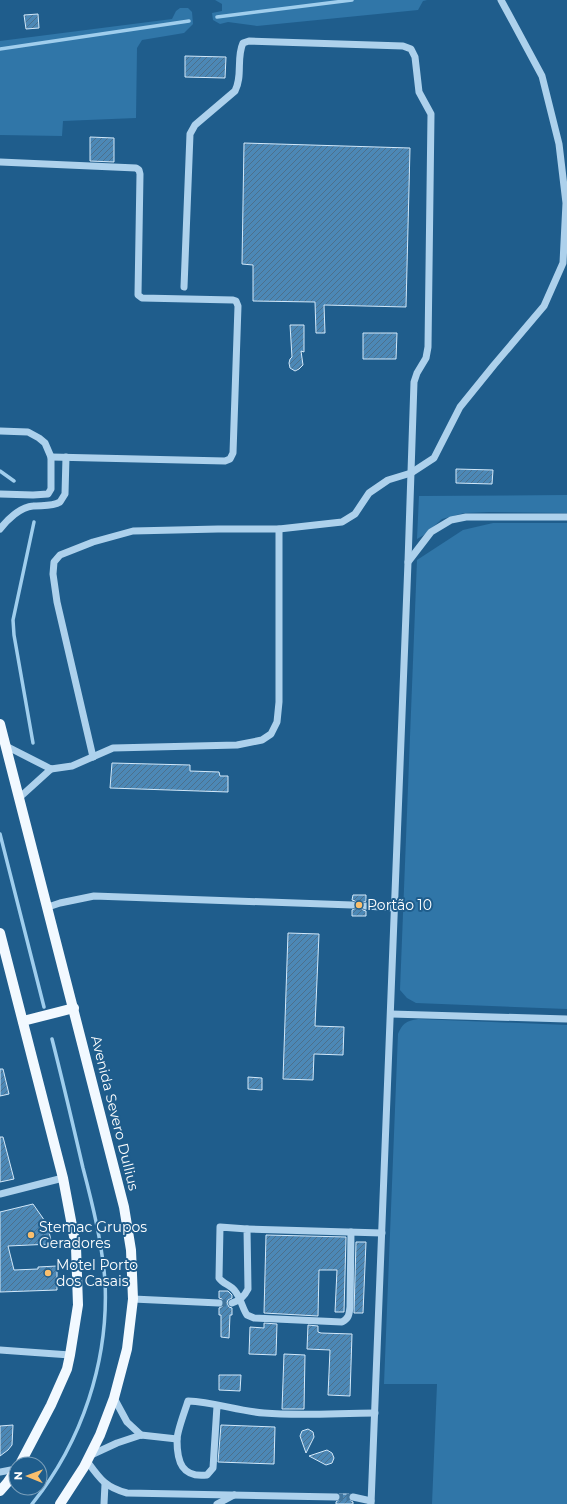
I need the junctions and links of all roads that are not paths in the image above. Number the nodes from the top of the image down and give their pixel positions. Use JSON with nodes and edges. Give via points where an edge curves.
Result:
{"nodes":[{"id":1,"x":501,"y":0,"type":"edge"},
{"id":2,"x":0,"y":162,"type":"edge"},
{"id":3,"x":184,"y":287,"type":"dead end"},
{"id":4,"x":0,"y":431,"type":"edge"},
{"id":5,"x":51,"y":457,"type":"junction"},
{"id":6,"x":66,"y":457,"type":"junction"},
{"id":7,"x":411,"y":473,"type":"junction"},
{"id":8,"x":0,"y":494,"type":"edge"},
{"id":9,"x":567,"y":517,"type":"edge"},
{"id":10,"x":280,"y":529,"type":"junction"},
{"id":11,"x":0,"y":530,"type":"edge"},
{"id":12,"x":408,"y":562,"type":"junction"},
{"id":13,"x":0,"y":724,"type":"edge"},
{"id":14,"x":6,"y":746,"type":"junction"},
{"id":15,"x":93,"y":757,"type":"junction"},
{"id":16,"x":51,"y":769,"type":"junction"},
{"id":17,"x":19,"y":798,"type":"junction"},
{"id":18,"x":352,"y":905,"type":"tunnel mouth"},
{"id":19,"x":366,"y":906,"type":"tunnel mouth"},
{"id":20,"x":48,"y":907,"type":"junction"},
{"id":21,"x":395,"y":908,"type":"junction"},
{"id":22,"x":0,"y":933,"type":"edge"},
{"id":23,"x":74,"y":1008,"type":"junction"},
{"id":24,"x":391,"y":1014,"type":"junction"},
{"id":25,"x":567,"y":1019,"type":"edge"},
{"id":26,"x":23,"y":1021,"type":"junction"},
{"id":27,"x":63,"y":1178,"type":"junction"},
{"id":28,"x":0,"y":1194,"type":"edge"},
{"id":29,"x":247,"y":1229,"type":"junction"},
{"id":30,"x":351,"y":1232,"type":"junction"},
{"id":31,"x":382,"y":1233,"type":"junction"},
{"id":32,"x":133,"y":1299,"type":"junction"},
{"id":33,"x":240,"y":1300,"type":"junction"},
{"id":34,"x":219,"y":1303,"type":"tunnel mouth"},
{"id":35,"x":232,"y":1303,"type":"tunnel mouth"},
{"id":36,"x":0,"y":1350,"type":"edge"},
{"id":37,"x":70,"y":1355,"type":"junction"},
{"id":38,"x":114,"y":1398,"type":"junction"},
{"id":39,"x":217,"y":1406,"type":"junction"},
{"id":40,"x":375,"y":1412,"type":"junction"},
{"id":41,"x":141,"y":1436,"type":"junction"},
{"id":42,"x":177,"y":1439,"type":"junction"},
{"id":43,"x":24,"y":1456,"type":"edge"},
{"id":44,"x":89,"y":1458,"type":"junction"},
{"id":45,"x":8,"y":1481,"type":"edge"},
{"id":46,"x":105,"y":1484,"type":"junction"},
{"id":47,"x":0,"y":1491,"type":"edge"},
{"id":48,"x":236,"y":1494,"type":"junction"},
{"id":49,"x":336,"y":1497,"type":"tunnel mouth"},
{"id":50,"x":353,"y":1497,"type":"tunnel mouth"},
{"id":51,"x":371,"y":1502,"type":"edge"},
{"id":52,"x":60,"y":1504,"type":"edge"},
{"id":53,"x":104,"y":1504,"type":"edge"},
{"id":54,"x":217,"y":1504,"type":"edge"}],
"edges":[{"from":1,"to":7,"type":"street","via":[[542,76],[559,144],[566,203],[563,263],[544,306],[460,407],[434,458]]},
{"from":2,"to":6,"type":"street","via":[[136,168],[139,170],[138,295],[142,298],[236,301],[233,454],[230,459],[225,461]]},
{"from":3,"to":7,"type":"street","via":[[190,134],[195,125],[235,91],[239,84],[240,49],[243,43],[249,41],[403,46],[412,50],[419,92],[430,114],[430,122],[428,347],[426,358],[414,382]]},
{"from":4,"to":5,"type":"street","via":[[34,434],[45,443]]},
{"from":5,"to":6,"type":"street"},
{"from":5,"to":8,"type":"street","via":[[51,489],[48,494]]},
{"from":6,"to":11,"type":"street","via":[[65,494],[60,502],[53,505],[31,506],[14,515]]},
{"from":7,"to":10,"type":"street","via":[[388,480],[369,493],[355,514],[342,522]]},
{"from":7,"to":12,"type":"street"},
{"from":9,"to":12,"type":"street","via":[[466,517],[451,520],[431,532]]},
{"from":10,"to":15,"type":"street","via":[[279,702],[277,722],[271,734],[262,740],[237,745],[113,748]]},
{"from":10,"to":15,"type":"street","via":[[133,531],[93,542],[60,555],[54,562],[56,602]]},
{"from":12,"to":21,"type":"street"},
{"from":13,"to":14,"type":"main road","name":"Avenida Severo Dullius"},
{"from":14,"to":16,"type":"street"},
{"from":14,"to":17,"type":"main road","name":"Avenida Severo Dullius"},
{"from":15,"to":16,"type":"street","via":[[72,766]]},
{"from":16,"to":17,"type":"street"},
{"from":17,"to":20,"type":"main road","name":"Avenida Severo Dullius"},
{"from":18,"to":20,"type":"street","via":[[94,896],[60,902]]},
{"from":19,"to":21,"type":"street"},
{"from":20,"to":23,"type":"main road","name":"Avenida Severo Dullius"},
{"from":21,"to":24,"type":"street"},
{"from":22,"to":26,"type":"main road"},
{"from":23,"to":26,"type":"main road"},
{"from":23,"to":32,"type":"main road","name":"Avenida Severo Dullius","via":[[124,1207],[131,1250]]},
{"from":24,"to":25,"type":"street"},
{"from":24,"to":31,"type":"street"},
{"from":26,"to":27,"type":"main road"},
{"from":27,"to":28,"type":"street"},
{"from":27,"to":37,"type":"main road","via":[[76,1247],[78,1305]]},
{"from":29,"to":30,"type":"street"},
{"from":29,"to":33,"type":"street","via":[[248,1289]]},
{"from":29,"to":33,"type":"street","via":[[220,1228],[220,1278],[235,1291]]},
{"from":30,"to":31,"type":"street"},
{"from":30,"to":33,"type":"street","via":[[350,1307],[347,1320],[342,1322],[254,1318],[247,1315]]},
{"from":31,"to":40,"type":"street"},
{"from":32,"to":34,"type":"street"},
{"from":32,"to":38,"type":"main road","name":"Avenida Severo Dullius","via":[[127,1349]]},
{"from":33,"to":35,"type":"street"},
{"from":36,"to":37,"type":"street"},
{"from":37,"to":43,"type":"main road","via":[[51,1405]]},
{"from":38,"to":41,"type":"street","via":[[127,1422]]},
{"from":38,"to":44,"type":"main road","name":"Avenida Severo Dullius"},
{"from":39,"to":40,"type":"street","via":[[284,1414]]},
{"from":39,"to":42,"type":"street","via":[[206,1402],[188,1401]]},
{"from":39,"to":42,"type":"street","via":[[213,1468],[208,1475],[186,1472],[180,1466]]},
{"from":40,"to":51,"type":"street"},
{"from":41,"to":42,"type":"street"},
{"from":41,"to":44,"type":"street","via":[[117,1443]]},
{"from":44,"to":46,"type":"street"},
{"from":44,"to":52,"type":"main road","name":"Avenida Severo Dullius"},
{"from":45,"to":47,"type":"main road"},
{"from":46,"to":48,"type":"street","via":[[127,1493]]},
{"from":46,"to":53,"type":"street"},
{"from":48,"to":49,"type":"street"},
{"from":48,"to":54,"type":"street"},
{"from":50,"to":51,"type":"street"}]}
